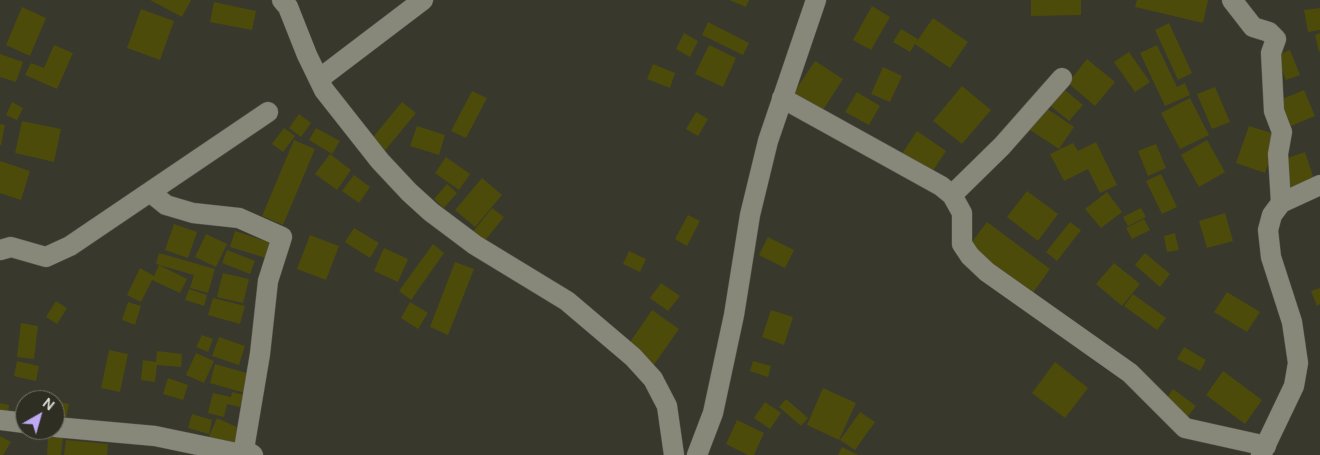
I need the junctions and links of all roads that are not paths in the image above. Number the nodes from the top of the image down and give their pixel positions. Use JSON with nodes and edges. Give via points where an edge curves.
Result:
{"nodes":[{"id":1,"x":282,"y":0,"type":"edge"},
{"id":2,"x":423,"y":0,"type":"edge"},
{"id":3,"x":816,"y":0,"type":"edge"},
{"id":4,"x":1232,"y":0,"type":"edge"},
{"id":5,"x":1062,"y":78,"type":"dead end"},
{"id":6,"x":319,"y":80,"type":"junction"},
{"id":7,"x":782,"y":98,"type":"junction"},
{"id":8,"x":268,"y":112,"type":"dead end"},
{"id":9,"x":1320,"y":185,"type":"edge"},
{"id":10,"x":150,"y":192,"type":"junction"},
{"id":11,"x":952,"y":195,"type":"junction"},
{"id":12,"x":1281,"y":203,"type":"junction"},
{"id":13,"x":0,"y":250,"type":"edge"},
{"id":14,"x":0,"y":420,"type":"edge"},
{"id":15,"x":15,"y":422,"type":"edge"},
{"id":16,"x":65,"y":428,"type":"edge"},
{"id":17,"x":1264,"y":450,"type":"edge"},
{"id":18,"x":246,"y":455,"type":"edge"},
{"id":19,"x":253,"y":455,"type":"edge"},
{"id":20,"x":674,"y":455,"type":"edge"},
{"id":21,"x":697,"y":455,"type":"edge"}],
"edges":[{"from":1,"to":6,"type":"street","via":[[288,6]]},
{"from":2,"to":6,"type":"street"},
{"from":3,"to":7,"type":"street"},
{"from":4,"to":12,"type":"street","via":[[1253,27],[1269,32],[1276,39],[1271,53],[1274,111],[1282,132],[1278,154]]},
{"from":5,"to":11,"type":"street","via":[[1002,146]]},
{"from":6,"to":20,"type":"street","via":[[380,161],[431,212],[475,245],[567,302],[633,357],[653,379],[667,406]]},
{"from":7,"to":11,"type":"street"},
{"from":7,"to":21,"type":"street","via":[[750,215],[734,315],[713,413]]},
{"from":8,"to":10,"type":"street"},
{"from":9,"to":12,"type":"street"},
{"from":10,"to":13,"type":"street","via":[[70,246],[46,257],[12,247]]},
{"from":10,"to":19,"type":"street","via":[[166,205],[193,213],[239,218],[282,237],[268,281],[244,449]]},
{"from":11,"to":17,"type":"street","via":[[962,213],[962,244],[987,272],[1130,373],[1185,428]]},
{"from":12,"to":17,"type":"street","via":[[1272,215],[1268,230],[1271,257],[1292,322],[1298,363],[1294,386]]},
{"from":14,"to":15,"type":"street"},
{"from":16,"to":18,"type":"street","via":[[155,436]]}]}
